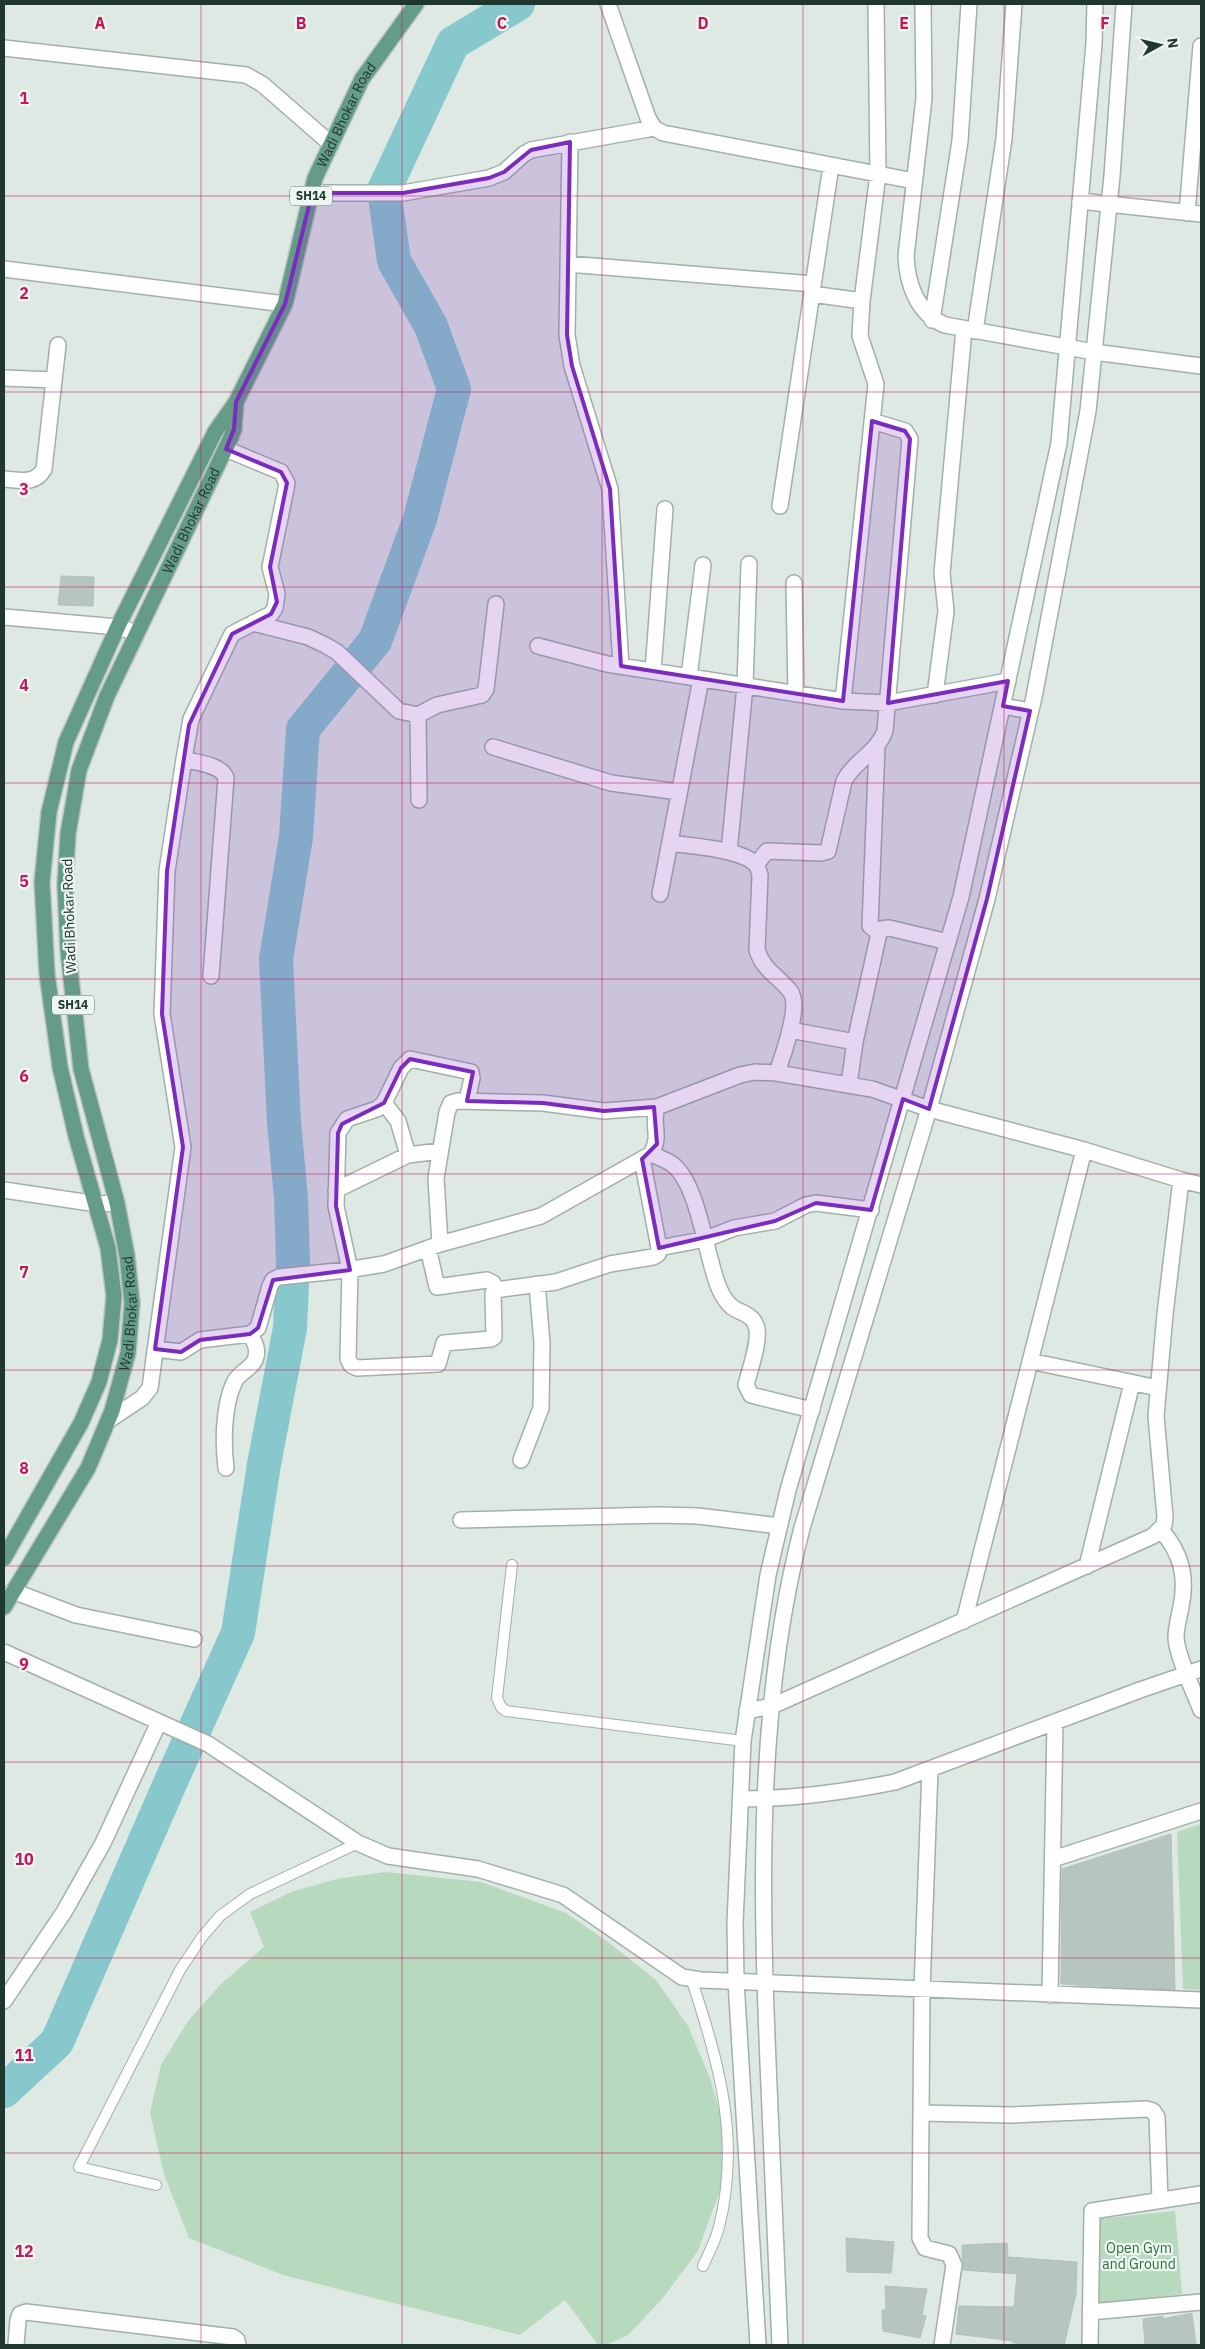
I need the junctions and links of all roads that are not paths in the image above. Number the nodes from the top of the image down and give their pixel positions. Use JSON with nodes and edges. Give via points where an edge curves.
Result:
{"nodes":[{"id":1,"x":416,"y":4,"type":"edge"},
{"id":2,"x":608,"y":4,"type":"edge"},
{"id":3,"x":876,"y":4,"type":"edge"},
{"id":4,"x":923,"y":4,"type":"edge"},
{"id":5,"x":969,"y":4,"type":"edge"},
{"id":6,"x":1014,"y":4,"type":"edge"},
{"id":7,"x":1095,"y":4,"type":"edge"},
{"id":8,"x":1124,"y":4,"type":"edge"},
{"id":9,"x":1201,"y":46,"type":"edge"},
{"id":10,"x":4,"y":48,"type":"edge"},
{"id":11,"x":1199,"y":108,"type":"edge"},
{"id":12,"x":654,"y":128,"type":"junction"},
{"id":13,"x":570,"y":142,"type":"junction"},
{"id":14,"x":331,"y":144,"type":"junction"},
{"id":15,"x":831,"y":166,"type":"junction"},
{"id":16,"x":878,"y":174,"type":"junction"},
{"id":17,"x":914,"y":181,"type":"junction"},
{"id":18,"x":312,"y":193,"type":"junction"},
{"id":19,"x":1080,"y":201,"type":"junction"},
{"id":20,"x":1109,"y":204,"type":"junction"},
{"id":21,"x":1194,"y":213,"type":"edge"},
{"id":22,"x":568,"y":264,"type":"junction"},
{"id":23,"x":4,"y":269,"type":"edge"},
{"id":24,"x":812,"y":289,"type":"junction"},
{"id":25,"x":862,"y":301,"type":"junction"},
{"id":26,"x":285,"y":304,"type":"junction"},
{"id":27,"x":932,"y":320,"type":"junction"},
{"id":28,"x":970,"y":330,"type":"junction"},
{"id":29,"x":58,"y":345,"type":"dead end"},
{"id":30,"x":1068,"y":347,"type":"junction"},
{"id":31,"x":1094,"y":352,"type":"junction"},
{"id":32,"x":1201,"y":366,"type":"edge"},
{"id":33,"x":4,"y":378,"type":"edge"},
{"id":34,"x":54,"y":380,"type":"junction"},
{"id":35,"x":236,"y":402,"type":"junction"},
{"id":36,"x":872,"y":421,"type":"junction"},
{"id":37,"x":226,"y":449,"type":"junction"},
{"id":38,"x":4,"y":479,"type":"edge"},
{"id":39,"x":780,"y":506,"type":"dead end"},
{"id":40,"x":665,"y":510,"type":"dead end"},
{"id":41,"x":749,"y":564,"type":"dead end"},
{"id":42,"x":703,"y":565,"type":"dead end"},
{"id":43,"x":794,"y":583,"type":"dead end"},
{"id":44,"x":496,"y":604,"type":"dead end"},
{"id":45,"x":4,"y":618,"type":"edge"},
{"id":46,"x":252,"y":623,"type":"junction"},
{"id":47,"x":118,"y":627,"type":"junction"},
{"id":48,"x":137,"y":633,"type":"junction"},
{"id":49,"x":538,"y":646,"type":"dead end"},
{"id":50,"x":621,"y":666,"type":"junction"},
{"id":51,"x":652,"y":671,"type":"junction"},
{"id":52,"x":695,"y":678,"type":"junction"},
{"id":53,"x":1008,"y":681,"type":"junction"},
{"id":54,"x":745,"y":686,"type":"junction"},
{"id":55,"x":796,"y":694,"type":"junction"},
{"id":56,"x":935,"y":695,"type":"junction"},
{"id":57,"x":843,"y":702,"type":"junction"},
{"id":58,"x":888,"y":704,"type":"junction"},
{"id":59,"x":1002,"y":706,"type":"junction"},
{"id":60,"x":1030,"y":711,"type":"junction"},
{"id":61,"x":418,"y":716,"type":"junction"},
{"id":62,"x":877,"y":746,"type":"junction"},
{"id":63,"x":493,"y":747,"type":"dead end"},
{"id":64,"x":184,"y":759,"type":"junction"},
{"id":65,"x":679,"y":792,"type":"junction"},
{"id":66,"x":419,"y":800,"type":"dead end"},
{"id":67,"x":670,"y":843,"type":"junction"},
{"id":68,"x":729,"y":852,"type":"junction"},
{"id":69,"x":969,"y":861,"type":"junction"},
{"id":70,"x":756,"y":865,"type":"junction"},
{"id":71,"x":995,"y":867,"type":"junction"},
{"id":72,"x":660,"y":894,"type":"dead end"},
{"id":73,"x":878,"y":933,"type":"junction"},
{"id":74,"x":948,"y":942,"type":"junction"},
{"id":75,"x":211,"y":976,"type":"dead end"},
{"id":76,"x":790,"y":1030,"type":"junction"},
{"id":77,"x":854,"y":1042,"type":"junction"},
{"id":78,"x":777,"y":1073,"type":"junction"},
{"id":79,"x":849,"y":1084,"type":"junction"},
{"id":80,"x":903,"y":1099,"type":"junction"},
{"id":81,"x":468,"y":1101,"type":"junction"},
{"id":82,"x":384,"y":1103,"type":"junction"},
{"id":83,"x":657,"y":1107,"type":"junction"},
{"id":84,"x":929,"y":1109,"type":"junction"},
{"id":85,"x":1084,"y":1150,"type":"junction"},
{"id":86,"x":440,"y":1151,"type":"junction"},
{"id":87,"x":408,"y":1155,"type":"junction"},
{"id":88,"x":646,"y":1157,"type":"junction"},
{"id":89,"x":1181,"y":1180,"type":"junction"},
{"id":90,"x":1201,"y":1185,"type":"edge"},
{"id":91,"x":4,"y":1190,"type":"edge"},
{"id":92,"x":336,"y":1190,"type":"junction"},
{"id":93,"x":117,"y":1203,"type":"junction"},
{"id":94,"x":97,"y":1204,"type":"junction"},
{"id":95,"x":871,"y":1210,"type":"junction"},
{"id":96,"x":706,"y":1239,"type":"junction"},
{"id":97,"x":434,"y":1246,"type":"junction"},
{"id":98,"x":660,"y":1248,"type":"junction"},
{"id":99,"x":349,"y":1270,"type":"junction"},
{"id":100,"x":537,"y":1284,"type":"junction"},
{"id":101,"x":495,"y":1290,"type":"junction"},
{"id":102,"x":250,"y":1334,"type":"junction"},
{"id":103,"x":155,"y":1349,"type":"junction"},
{"id":104,"x":1030,"y":1360,"type":"junction"},
{"id":105,"x":1132,"y":1382,"type":"junction"},
{"id":106,"x":1158,"y":1388,"type":"junction"},
{"id":107,"x":812,"y":1410,"type":"junction"},
{"id":108,"x":108,"y":1420,"type":"junction"},
{"id":109,"x":521,"y":1460,"type":"dead end"},
{"id":110,"x":226,"y":1468,"type":"dead end"},
{"id":111,"x":461,"y":1520,"type":"dead end"},
{"id":112,"x":779,"y":1526,"type":"junction"},
{"id":113,"x":1161,"y":1530,"type":"junction"},
{"id":114,"x":4,"y":1558,"type":"edge"},
{"id":115,"x":512,"y":1565,"type":"dead end"},
{"id":116,"x":1087,"y":1566,"type":"junction"},
{"id":117,"x":13,"y":1591,"type":"junction"},
{"id":118,"x":4,"y":1608,"type":"edge"},
{"id":119,"x":964,"y":1621,"type":"junction"},
{"id":120,"x":194,"y":1638,"type":"dead end"},
{"id":121,"x":4,"y":1652,"type":"edge"},
{"id":122,"x":1194,"y":1672,"type":"edge"},
{"id":123,"x":772,"y":1706,"type":"junction"},
{"id":124,"x":1201,"y":1710,"type":"edge"},
{"id":125,"x":747,"y":1711,"type":"junction"},
{"id":126,"x":159,"y":1722,"type":"junction"},
{"id":127,"x":1055,"y":1722,"type":"junction"},
{"id":128,"x":743,"y":1740,"type":"junction"},
{"id":129,"x":930,"y":1769,"type":"junction"},
{"id":130,"x":741,"y":1799,"type":"junction"},
{"id":131,"x":765,"y":1799,"type":"junction"},
{"id":132,"x":1201,"y":1811,"type":"edge"},
{"id":133,"x":358,"y":1843,"type":"junction"},
{"id":134,"x":1053,"y":1859,"type":"junction"},
{"id":135,"x":690,"y":1978,"type":"junction"},
{"id":136,"x":736,"y":1981,"type":"junction"},
{"id":137,"x":765,"y":1982,"type":"junction"},
{"id":138,"x":922,"y":1990,"type":"junction"},
{"id":139,"x":1050,"y":1995,"type":"junction"},
{"id":140,"x":1201,"y":2000,"type":"edge"},
{"id":141,"x":4,"y":2001,"type":"edge"},
{"id":142,"x":921,"y":2113,"type":"junction"},
{"id":143,"x":156,"y":2185,"type":"dead end"},
{"id":144,"x":1201,"y":2194,"type":"edge"},
{"id":145,"x":1160,"y":2200,"type":"junction"},
{"id":146,"x":703,"y":2266,"type":"dead end"},
{"id":147,"x":1201,"y":2302,"type":"edge"},
{"id":148,"x":1090,"y":2312,"type":"junction"},
{"id":149,"x":16,"y":2345,"type":"edge"},
{"id":150,"x":238,"y":2345,"type":"edge"},
{"id":151,"x":758,"y":2345,"type":"edge"},
{"id":152,"x":780,"y":2345,"type":"edge"},
{"id":153,"x":942,"y":2345,"type":"edge"},
{"id":154,"x":1090,"y":2345,"type":"edge"}],
"edges":[{"from":1,"to":14,"type":"main road","name":"Wadi Bhokar Road","number":"SH14","via":[[362,79]]},
{"from":2,"to":12,"type":"street"},
{"from":3,"to":16,"type":"street"},
{"from":4,"to":17,"type":"street","via":[[924,98]]},
{"from":5,"to":27,"type":"street","via":[[960,141]]},
{"from":6,"to":28,"type":"street","via":[[1004,139]]},
{"from":7,"to":19,"type":"street"},
{"from":8,"to":20,"type":"street"},
{"from":9,"to":11,"type":"street"},
{"from":10,"to":14,"type":"street","via":[[246,75],[262,84]]},
{"from":11,"to":21,"type":"street"},
{"from":12,"to":13,"type":"street"},
{"from":12,"to":15,"type":"street","via":[[672,136]]},
{"from":13,"to":18,"type":"street","via":[[531,150],[496,176],[403,193]]},
{"from":13,"to":22,"type":"street"},
{"from":14,"to":18,"type":"main road","name":"Wadi Bhokar Road","number":"SH14","via":[[315,178]]},
{"from":15,"to":16,"type":"street"},
{"from":15,"to":24,"type":"street"},
{"from":16,"to":17,"type":"street"},
{"from":16,"to":25,"type":"street"},
{"from":17,"to":27,"type":"street","via":[[907,268],[915,295]]},
{"from":18,"to":26,"type":"main road","name":"Wadi Bhokar Road","number":"SH14"},
{"from":19,"to":20,"type":"street"},
{"from":19,"to":30,"type":"street"},
{"from":20,"to":21,"type":"street"},
{"from":20,"to":31,"type":"street"},
{"from":22,"to":24,"type":"street"},
{"from":22,"to":50,"type":"street","via":[[569,352],[611,501]]},
{"from":23,"to":26,"type":"street"},
{"from":24,"to":25,"type":"street"},
{"from":24,"to":39,"type":"street"},
{"from":25,"to":36,"type":"street","via":[[860,336],[876,384]]},
{"from":26,"to":35,"type":"main road","name":"Wadi Bhokar Road","number":"SH14"},
{"from":27,"to":28,"type":"street"},
{"from":28,"to":30,"type":"street"},
{"from":28,"to":56,"type":"street","via":[[942,573],[946,611]]},
{"from":29,"to":34,"type":"street"},
{"from":30,"to":31,"type":"street"},
{"from":30,"to":53,"type":"street","via":[[1059,443]]},
{"from":31,"to":32,"type":"street"},
{"from":31,"to":60,"type":"street","via":[[1088,411]]},
{"from":33,"to":34,"type":"street"},
{"from":34,"to":38,"type":"street","via":[[44,469],[33,480]]},
{"from":35,"to":37,"type":"main road","name":"Wadi Bhokar Road","number":"SH14","via":[[234,429]]},
{"from":35,"to":47,"type":"main road","name":"Wadi Bhokar Road","number":"SH14","via":[[215,432]]},
{"from":36,"to":57,"type":"street"},
{"from":36,"to":58,"type":"street","via":[[904,431],[910,439]]},
{"from":37,"to":46,"type":"street","via":[[281,472],[287,483],[270,567],[277,602],[271,614]]},
{"from":37,"to":48,"type":"main road","name":"Wadi Bhokar Road","number":"SH14"},
{"from":40,"to":51,"type":"street"},
{"from":41,"to":54,"type":"street"},
{"from":42,"to":52,"type":"street"},
{"from":43,"to":55,"type":"street"},
{"from":44,"to":61,"type":"street","via":[[486,689],[482,695],[437,705]]},
{"from":45,"to":47,"type":"street"},
{"from":46,"to":61,"type":"street","via":[[325,644],[399,711]]},
{"from":46,"to":64,"type":"street","via":[[236,631],[229,639],[191,719]]},
{"from":47,"to":48,"type":"street"},
{"from":47,"to":94,"type":"main road","name":"Wadi Bhokar Road","number":"SH14","via":[[66,742],[49,812],[42,882],[47,974],[60,1067],[76,1136]]},
{"from":48,"to":93,"type":"main road","name":"Wadi Bhokar Road","number":"SH14","via":[[103,704],[79,770],[68,834],[65,884],[68,951],[81,1069]]},
{"from":49,"to":50,"type":"street"},
{"from":50,"to":51,"type":"street"},
{"from":51,"to":52,"type":"street"},
{"from":52,"to":54,"type":"street"},
{"from":52,"to":65,"type":"street"},
{"from":53,"to":56,"type":"street"},
{"from":53,"to":59,"type":"street"},
{"from":54,"to":55,"type":"street"},
{"from":54,"to":68,"type":"street"},
{"from":55,"to":57,"type":"street"},
{"from":56,"to":58,"type":"street"},
{"from":57,"to":58,"type":"street"},
{"from":58,"to":62,"type":"street","via":[[885,731]]},
{"from":59,"to":60,"type":"street"},
{"from":59,"to":69,"type":"street"},
{"from":60,"to":71,"type":"street"},
{"from":61,"to":66,"type":"street"},
{"from":62,"to":70,"type":"street","via":[[846,776],[828,851],[768,851]]},
{"from":62,"to":73,"type":"street","via":[[870,926]]},
{"from":63,"to":65,"type":"street","via":[[611,783]]},
{"from":64,"to":75,"type":"street","via":[[218,769],[226,778]]},
{"from":64,"to":103,"type":"street","via":[[167,871],[162,1014],[183,1146]]},
{"from":65,"to":67,"type":"street"},
{"from":67,"to":68,"type":"street"},
{"from":67,"to":72,"type":"street"},
{"from":68,"to":70,"type":"street"},
{"from":69,"to":71,"type":"street"},
{"from":69,"to":74,"type":"street"},
{"from":70,"to":76,"type":"street","via":[[760,875],[757,950],[766,968],[792,992],[795,1008]]},
{"from":71,"to":84,"type":"street"},
{"from":73,"to":74,"type":"street","via":[[889,928]]},
{"from":73,"to":77,"type":"street"},
{"from":74,"to":80,"type":"street"},
{"from":76,"to":77,"type":"street"},
{"from":76,"to":78,"type":"street"},
{"from":77,"to":79,"type":"street"},
{"from":78,"to":79,"type":"street"},
{"from":78,"to":83,"type":"street","via":[[740,1075]]},
{"from":79,"to":80,"type":"street"},
{"from":80,"to":84,"type":"street"},
{"from":80,"to":95,"type":"street"},
{"from":81,"to":82,"type":"street","via":[[471,1072],[410,1060],[401,1068]]},
{"from":81,"to":83,"type":"street","via":[[543,1103],[604,1111]]},
{"from":81,"to":86,"type":"street","via":[[451,1103]]},
{"from":82,"to":87,"type":"street","via":[[398,1121]]},
{"from":82,"to":92,"type":"street","via":[[342,1124],[338,1133]]},
{"from":83,"to":88,"type":"street","via":[[654,1113],[657,1144]]},
{"from":84,"to":85,"type":"street"},
{"from":84,"to":123,"type":"street","via":[[802,1528],[780,1630]]},
{"from":85,"to":89,"type":"street"},
{"from":85,"to":104,"type":"street"},
{"from":86,"to":87,"type":"street"},
{"from":86,"to":97,"type":"street"},
{"from":87,"to":92,"type":"street"},
{"from":88,"to":96,"type":"street","via":[[671,1163],[680,1172]]},
{"from":88,"to":97,"type":"street","via":[[541,1216]]},
{"from":88,"to":98,"type":"street"},
{"from":89,"to":90,"type":"street"},
{"from":89,"to":106,"type":"street"},
{"from":91,"to":94,"type":"street"},
{"from":92,"to":99,"type":"street"},
{"from":93,"to":94,"type":"street"},
{"from":93,"to":108,"type":"main road","name":"Wadi Bhokar Road","number":"SH14","via":[[132,1302],[128,1353]]},
{"from":94,"to":114,"type":"main road","name":"Wadi Bhokar Road","number":"SH14","via":[[108,1248],[114,1296],[108,1349],[99,1382],[81,1423]]},
{"from":95,"to":96,"type":"street","via":[[816,1203],[775,1221],[734,1228]]},
{"from":95,"to":107,"type":"street"},
{"from":96,"to":98,"type":"street"},
{"from":96,"to":107,"type":"street","via":[[724,1299],[752,1318],[757,1328],[746,1385],[748,1391],[751,1395]]},
{"from":97,"to":99,"type":"street","via":[[384,1264]]},
{"from":97,"to":101,"type":"street","via":[[437,1287],[487,1280],[493,1283]]},
{"from":98,"to":100,"type":"street","via":[[654,1257],[610,1264],[570,1278]]},
{"from":99,"to":101,"type":"street","via":[[348,1359],[357,1368],[438,1364],[444,1343],[491,1339],[495,1334]]},
{"from":99,"to":102,"type":"street","via":[[273,1280],[258,1328]]},
{"from":100,"to":101,"type":"street"},
{"from":100,"to":109,"type":"street","via":[[542,1343],[541,1408]]},
{"from":102,"to":103,"type":"street","via":[[200,1340],[181,1352]]},
{"from":102,"to":110,"type":"street","via":[[257,1350],[255,1360],[237,1377],[231,1392],[223,1448]]},
{"from":103,"to":108,"type":"street","via":[[147,1394]]},
{"from":104,"to":105,"type":"street"},
{"from":104,"to":119,"type":"street"},
{"from":105,"to":106,"type":"street"},
{"from":105,"to":116,"type":"street"},
{"from":106,"to":113,"type":"street","via":[[1156,1416],[1165,1517]]},
{"from":107,"to":112,"type":"street"},
{"from":108,"to":117,"type":"main road","name":"Wadi Bhokar Road","number":"SH14","via":[[88,1468]]},
{"from":111,"to":112,"type":"street","via":[[659,1515],[698,1516]]},
{"from":112,"to":125,"type":"street"},
{"from":113,"to":116,"type":"street"},
{"from":113,"to":122,"type":"street","via":[[1172,1542],[1182,1564],[1184,1593],[1176,1638]]},
{"from":115,"to":128,"type":"lane","via":[[496,1698],[506,1711]]},
{"from":116,"to":119,"type":"street"},
{"from":117,"to":118,"type":"main road","name":"Wadi Bhokar Road","number":"SH14"},
{"from":117,"to":120,"type":"street","via":[[76,1615]]},
{"from":119,"to":123,"type":"street"},
{"from":121,"to":126,"type":"street"},
{"from":122,"to":124,"type":"street"},
{"from":122,"to":127,"type":"street"},
{"from":123,"to":125,"type":"street"},
{"from":123,"to":131,"type":"street"},
{"from":125,"to":128,"type":"street"},
{"from":126,"to":133,"type":"street","via":[[208,1744]]},
{"from":126,"to":141,"type":"street","via":[[103,1843],[64,1912]]},
{"from":127,"to":129,"type":"street"},
{"from":127,"to":134,"type":"street"},
{"from":128,"to":130,"type":"street"},
{"from":129,"to":131,"type":"street","via":[[896,1782],[865,1788]]},
{"from":129,"to":138,"type":"street"},
{"from":130,"to":131,"type":"street"},
{"from":130,"to":136,"type":"street","via":[[735,1923]]},
{"from":131,"to":137,"type":"street"},
{"from":132,"to":134,"type":"street"},
{"from":133,"to":135,"type":"street","via":[[388,1856],[478,1869],[563,1895],[682,1977]]},
{"from":133,"to":143,"type":"lane","via":[[250,1894],[220,1916],[180,1970],[79,2167]]},
{"from":134,"to":139,"type":"street"},
{"from":135,"to":136,"type":"street"},
{"from":135,"to":146,"type":"lane","via":[[718,2064],[730,2138],[728,2179],[718,2229]]},
{"from":136,"to":137,"type":"street"},
{"from":136,"to":151,"type":"street"},
{"from":137,"to":138,"type":"street"},
{"from":137,"to":152,"type":"street"},
{"from":138,"to":139,"type":"street"},
{"from":138,"to":142,"type":"street"},
{"from":139,"to":140,"type":"street"},
{"from":142,"to":145,"type":"street","via":[[1011,2115],[1153,2111],[1157,2117]]},
{"from":142,"to":153,"type":"street","via":[[922,2244],[925,2248],[948,2254],[954,2265]]},
{"from":144,"to":145,"type":"street"},
{"from":145,"to":148,"type":"street","via":[[1092,2211]]},
{"from":147,"to":148,"type":"street"},
{"from":148,"to":154,"type":"street"},
{"from":149,"to":150,"type":"street","via":[[18,2320],[20,2314],[26,2312],[233,2336]]}]}
